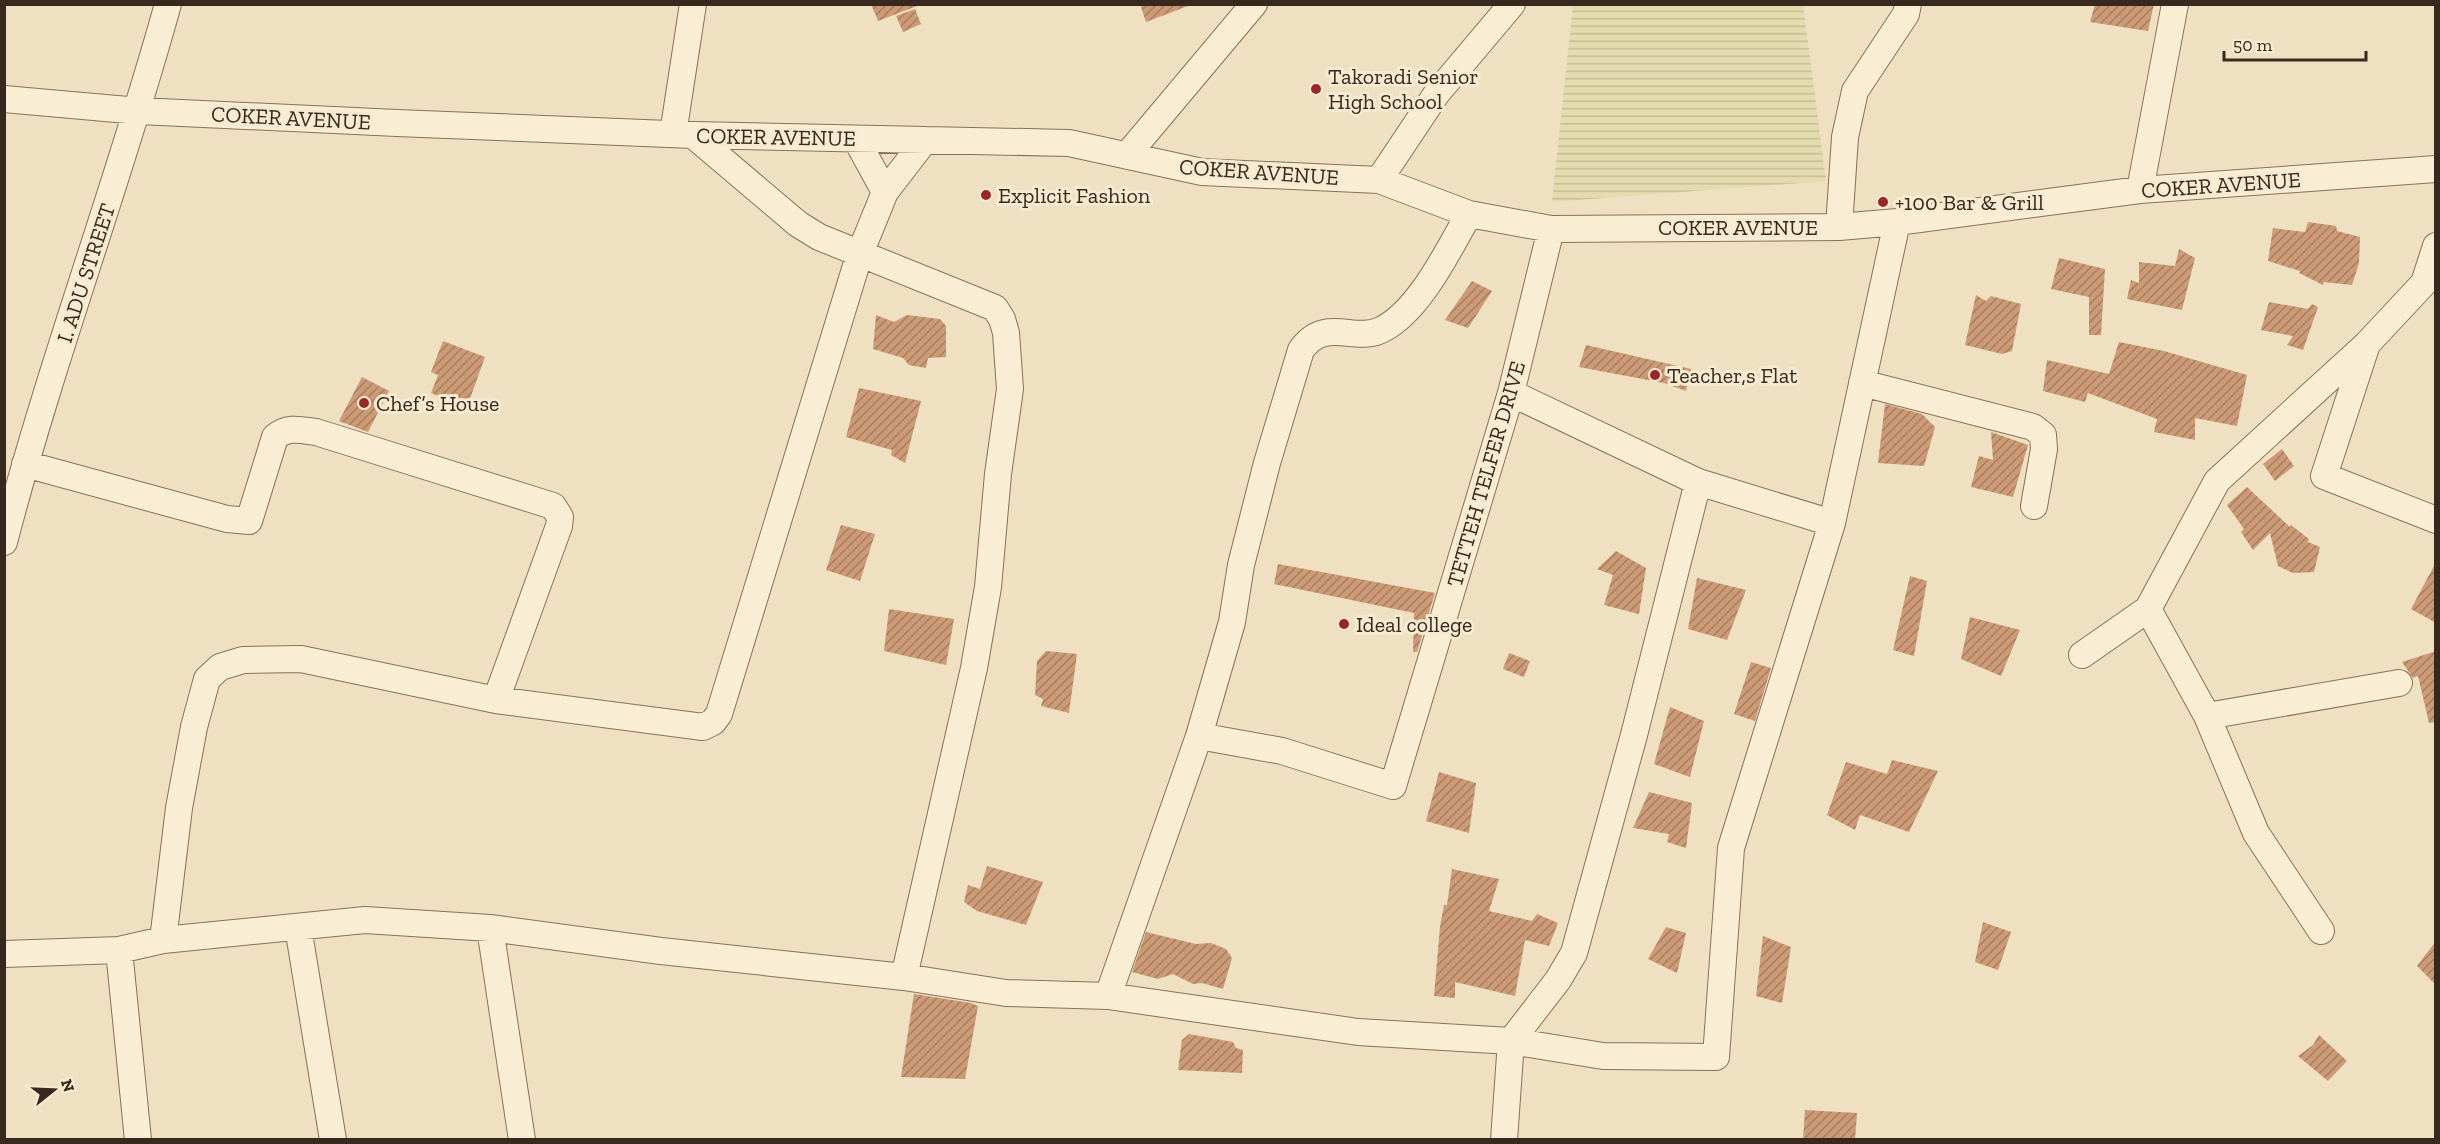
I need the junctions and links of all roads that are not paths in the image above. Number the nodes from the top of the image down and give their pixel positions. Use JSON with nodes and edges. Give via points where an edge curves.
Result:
{"nodes":[{"id":1,"x":168,"y":4,"type":"edge"},
{"id":2,"x":693,"y":4,"type":"edge"},
{"id":3,"x":1254,"y":4,"type":"edge"},
{"id":4,"x":1512,"y":4,"type":"edge"},
{"id":5,"x":1908,"y":4,"type":"edge"},
{"id":6,"x":2175,"y":4,"type":"edge"},
{"id":7,"x":4,"y":99,"type":"edge"},
{"id":8,"x":139,"y":111,"type":"junction"},
{"id":9,"x":683,"y":134,"type":"junction"},
{"id":10,"x":856,"y":139,"type":"junction"},
{"id":11,"x":925,"y":140,"type":"junction"},
{"id":12,"x":1128,"y":154,"type":"junction"},
{"id":13,"x":2436,"y":169,"type":"edge"},
{"id":14,"x":1379,"y":180,"type":"junction"},
{"id":15,"x":2140,"y":190,"type":"junction"},
{"id":16,"x":885,"y":192,"type":"junction"},
{"id":17,"x":1469,"y":214,"type":"junction"},
{"id":18,"x":1897,"y":222,"type":"junction"},
{"id":19,"x":1839,"y":226,"type":"junction"},
{"id":20,"x":1551,"y":229,"type":"junction"},
{"id":21,"x":2436,"y":246,"type":"edge"},
{"id":22,"x":859,"y":256,"type":"junction"},
{"id":23,"x":2367,"y":344,"type":"junction"},
{"id":24,"x":1862,"y":383,"type":"junction"},
{"id":25,"x":1511,"y":393,"type":"junction"},
{"id":26,"x":25,"y":464,"type":"junction"},
{"id":27,"x":1698,"y":482,"type":"junction"},
{"id":28,"x":2034,"y":506,"type":"dead end"},
{"id":29,"x":2436,"y":520,"type":"edge"},
{"id":30,"x":1832,"y":523,"type":"junction"},
{"id":31,"x":4,"y":542,"type":"edge"},
{"id":32,"x":2148,"y":609,"type":"junction"},
{"id":33,"x":2082,"y":655,"type":"dead end"},
{"id":34,"x":2399,"y":683,"type":"dead end"},
{"id":35,"x":496,"y":700,"type":"junction"},
{"id":36,"x":2207,"y":716,"type":"junction"},
{"id":37,"x":1199,"y":736,"type":"junction"},
{"id":38,"x":298,"y":927,"type":"junction"},
{"id":39,"x":490,"y":928,"type":"junction"},
{"id":40,"x":2321,"y":931,"type":"dead end"},
{"id":41,"x":163,"y":940,"type":"junction"},
{"id":42,"x":119,"y":950,"type":"junction"},
{"id":43,"x":4,"y":954,"type":"edge"},
{"id":44,"x":904,"y":977,"type":"junction"},
{"id":45,"x":1108,"y":996,"type":"junction"},
{"id":46,"x":1511,"y":1041,"type":"junction"},
{"id":47,"x":138,"y":1140,"type":"edge"},
{"id":48,"x":333,"y":1140,"type":"edge"},
{"id":49,"x":522,"y":1140,"type":"edge"},
{"id":50,"x":1504,"y":1140,"type":"edge"}],
"edges":[{"from":1,"to":8,"type":"street","name":"I. ADU STREET"},
{"from":2,"to":9,"type":"street"},
{"from":3,"to":12,"type":"street"},
{"from":4,"to":14,"type":"street","via":[[1437,93]]},
{"from":5,"to":19,"type":"street","via":[[1906,14],[1855,92],[1845,138]]},
{"from":6,"to":15,"type":"street"},
{"from":7,"to":8,"type":"street","name":"COKER AVENUE"},
{"from":8,"to":9,"type":"street","name":"COKER AVENUE"},
{"from":8,"to":26,"type":"street","name":"I. ADU STREET"},
{"from":9,"to":10,"type":"street","name":"COKER AVENUE"},
{"from":9,"to":22,"type":"street","via":[[798,224]]},
{"from":10,"to":11,"type":"street","name":"COKER AVENUE"},
{"from":10,"to":16,"type":"street"},
{"from":11,"to":12,"type":"street","name":"COKER AVENUE","via":[[1069,143]]},
{"from":11,"to":16,"type":"street"},
{"from":12,"to":14,"type":"street","name":"COKER AVENUE","via":[[1202,172]]},
{"from":13,"to":15,"type":"street","name":"COKER AVENUE"},
{"from":14,"to":17,"type":"street","name":"COKER AVENUE"},
{"from":15,"to":18,"type":"street","name":"COKER AVENUE"},
{"from":16,"to":22,"type":"street"},
{"from":17,"to":20,"type":"street","name":"COKER AVENUE"},
{"from":17,"to":37,"type":"street","via":[[1428,285],[1388,327],[1378,332],[1318,334],[1308,339],[1301,350],[1267,463],[1241,564],[1232,622]]},
{"from":18,"to":19,"type":"street","name":"COKER AVENUE"},
{"from":18,"to":24,"type":"street"},
{"from":19,"to":20,"type":"street","name":"COKER AVENUE"},
{"from":20,"to":25,"type":"street","name":"TETTEH TELFER DRIVE"},
{"from":21,"to":23,"type":"street","via":[[2424,283]]},
{"from":22,"to":35,"type":"street","via":[[719,714],[713,722],[703,727]]},
{"from":22,"to":44,"type":"street","via":[[995,308],[1006,333],[1010,389],[988,587],[974,668]]},
{"from":23,"to":29,"type":"street","via":[[2325,476]]},
{"from":23,"to":32,"type":"street","via":[[2217,481]]},
{"from":24,"to":28,"type":"street","via":[[2033,427],[2043,435],[2044,449]]},
{"from":24,"to":30,"type":"street"},
{"from":25,"to":27,"type":"street"},
{"from":25,"to":37,"type":"street","name":"TETTEH TELFER DRIVE","via":[[1393,786],[1282,751]]},
{"from":26,"to":31,"type":"street","name":"I. ADU STREET"},
{"from":26,"to":35,"type":"street","via":[[227,519],[249,521],[275,436],[293,429],[316,432],[554,506],[560,517],[559,526]]},
{"from":27,"to":30,"type":"street"},
{"from":27,"to":46,"type":"street","via":[[1574,953]]},
{"from":30,"to":46,"type":"street","via":[[1731,848],[1716,1057],[1603,1056]]},
{"from":32,"to":33,"type":"street"},
{"from":32,"to":36,"type":"street"},
{"from":34,"to":36,"type":"street"},
{"from":35,"to":41,"type":"street","via":[[301,659],[243,660],[220,667],[207,679],[194,727],[179,808]]},
{"from":36,"to":40,"type":"street","via":[[2256,833]]},
{"from":37,"to":45,"type":"street"},
{"from":38,"to":39,"type":"street","via":[[365,920]]},
{"from":38,"to":41,"type":"street"},
{"from":38,"to":48,"type":"street"},
{"from":39,"to":44,"type":"street"},
{"from":39,"to":49,"type":"street"},
{"from":41,"to":42,"type":"street"},
{"from":42,"to":43,"type":"street"},
{"from":42,"to":47,"type":"street"},
{"from":44,"to":45,"type":"street","via":[[1006,993]]},
{"from":45,"to":46,"type":"street","via":[[1358,1032]]},
{"from":46,"to":50,"type":"street"}]}
